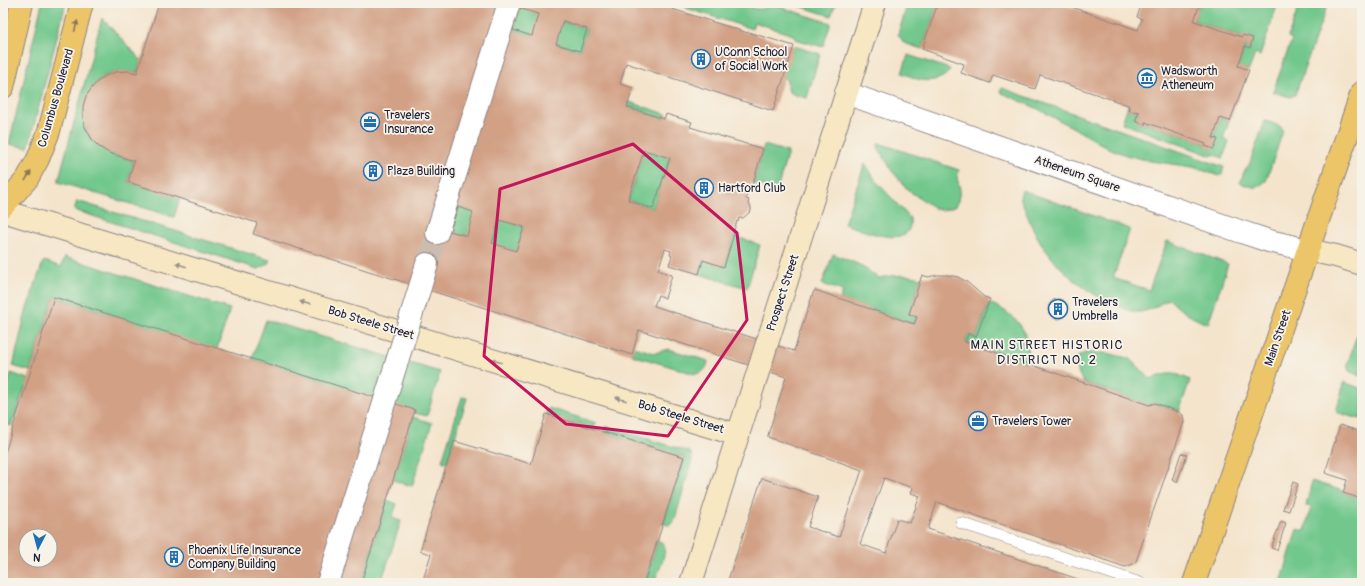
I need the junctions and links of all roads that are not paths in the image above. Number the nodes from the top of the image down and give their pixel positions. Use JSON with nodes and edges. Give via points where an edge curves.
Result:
{"nodes":[{"id":1,"x":22,"y":3,"type":"edge"},
{"id":2,"x":82,"y":3,"type":"edge"},
{"id":3,"x":509,"y":3,"type":"edge"},
{"id":4,"x":875,"y":3,"type":"edge"},
{"id":5,"x":3,"y":87,"type":"edge"},
{"id":6,"x":1362,"y":92,"type":"edge"},
{"id":7,"x":846,"y":93,"type":"junction"},
{"id":8,"x":3,"y":206,"type":"edge"},
{"id":9,"x":3,"y":210,"type":"edge"},
{"id":10,"x":437,"y":234,"type":"tunnel mouth"},
{"id":11,"x":1308,"y":250,"type":"junction"},
{"id":12,"x":427,"y":264,"type":"tunnel mouth"},
{"id":13,"x":1362,"y":264,"type":"edge"},
{"id":14,"x":738,"y":435,"type":"junction"},
{"id":15,"x":961,"y":523,"type":"dead end"},
{"id":16,"x":328,"y":583,"type":"edge"},
{"id":17,"x":691,"y":583,"type":"edge"},
{"id":18,"x":1140,"y":583,"type":"edge"},
{"id":19,"x":1194,"y":583,"type":"edge"}],
"edges":[{"from":1,"to":5,"type":"main road"},
{"from":8,"to":2,"type":"main road","name":"Columbus Boulevard","one_way":true,"via":[[27,178],[49,132]]},
{"from":3,"to":10,"type":"street"},
{"from":4,"to":7,"type":"street","name":"Prospect Street"},
{"from":6,"to":11,"type":"main road","name":"Main Street"},
{"from":7,"to":11,"type":"street","name":"Atheneum Square","via":[[1239,231]]},
{"from":7,"to":14,"type":"street","name":"Prospect Street"},
{"from":14,"to":9,"type":"street","name":"Bob Steele Street","one_way":true},
{"from":11,"to":13,"type":"street"},
{"from":11,"to":19,"type":"main road","name":"Main Street"},
{"from":12,"to":16,"type":"street","bridge":true},
{"from":14,"to":17,"type":"street","name":"Prospect Street"},
{"from":15,"to":18,"type":"lane"}]}
